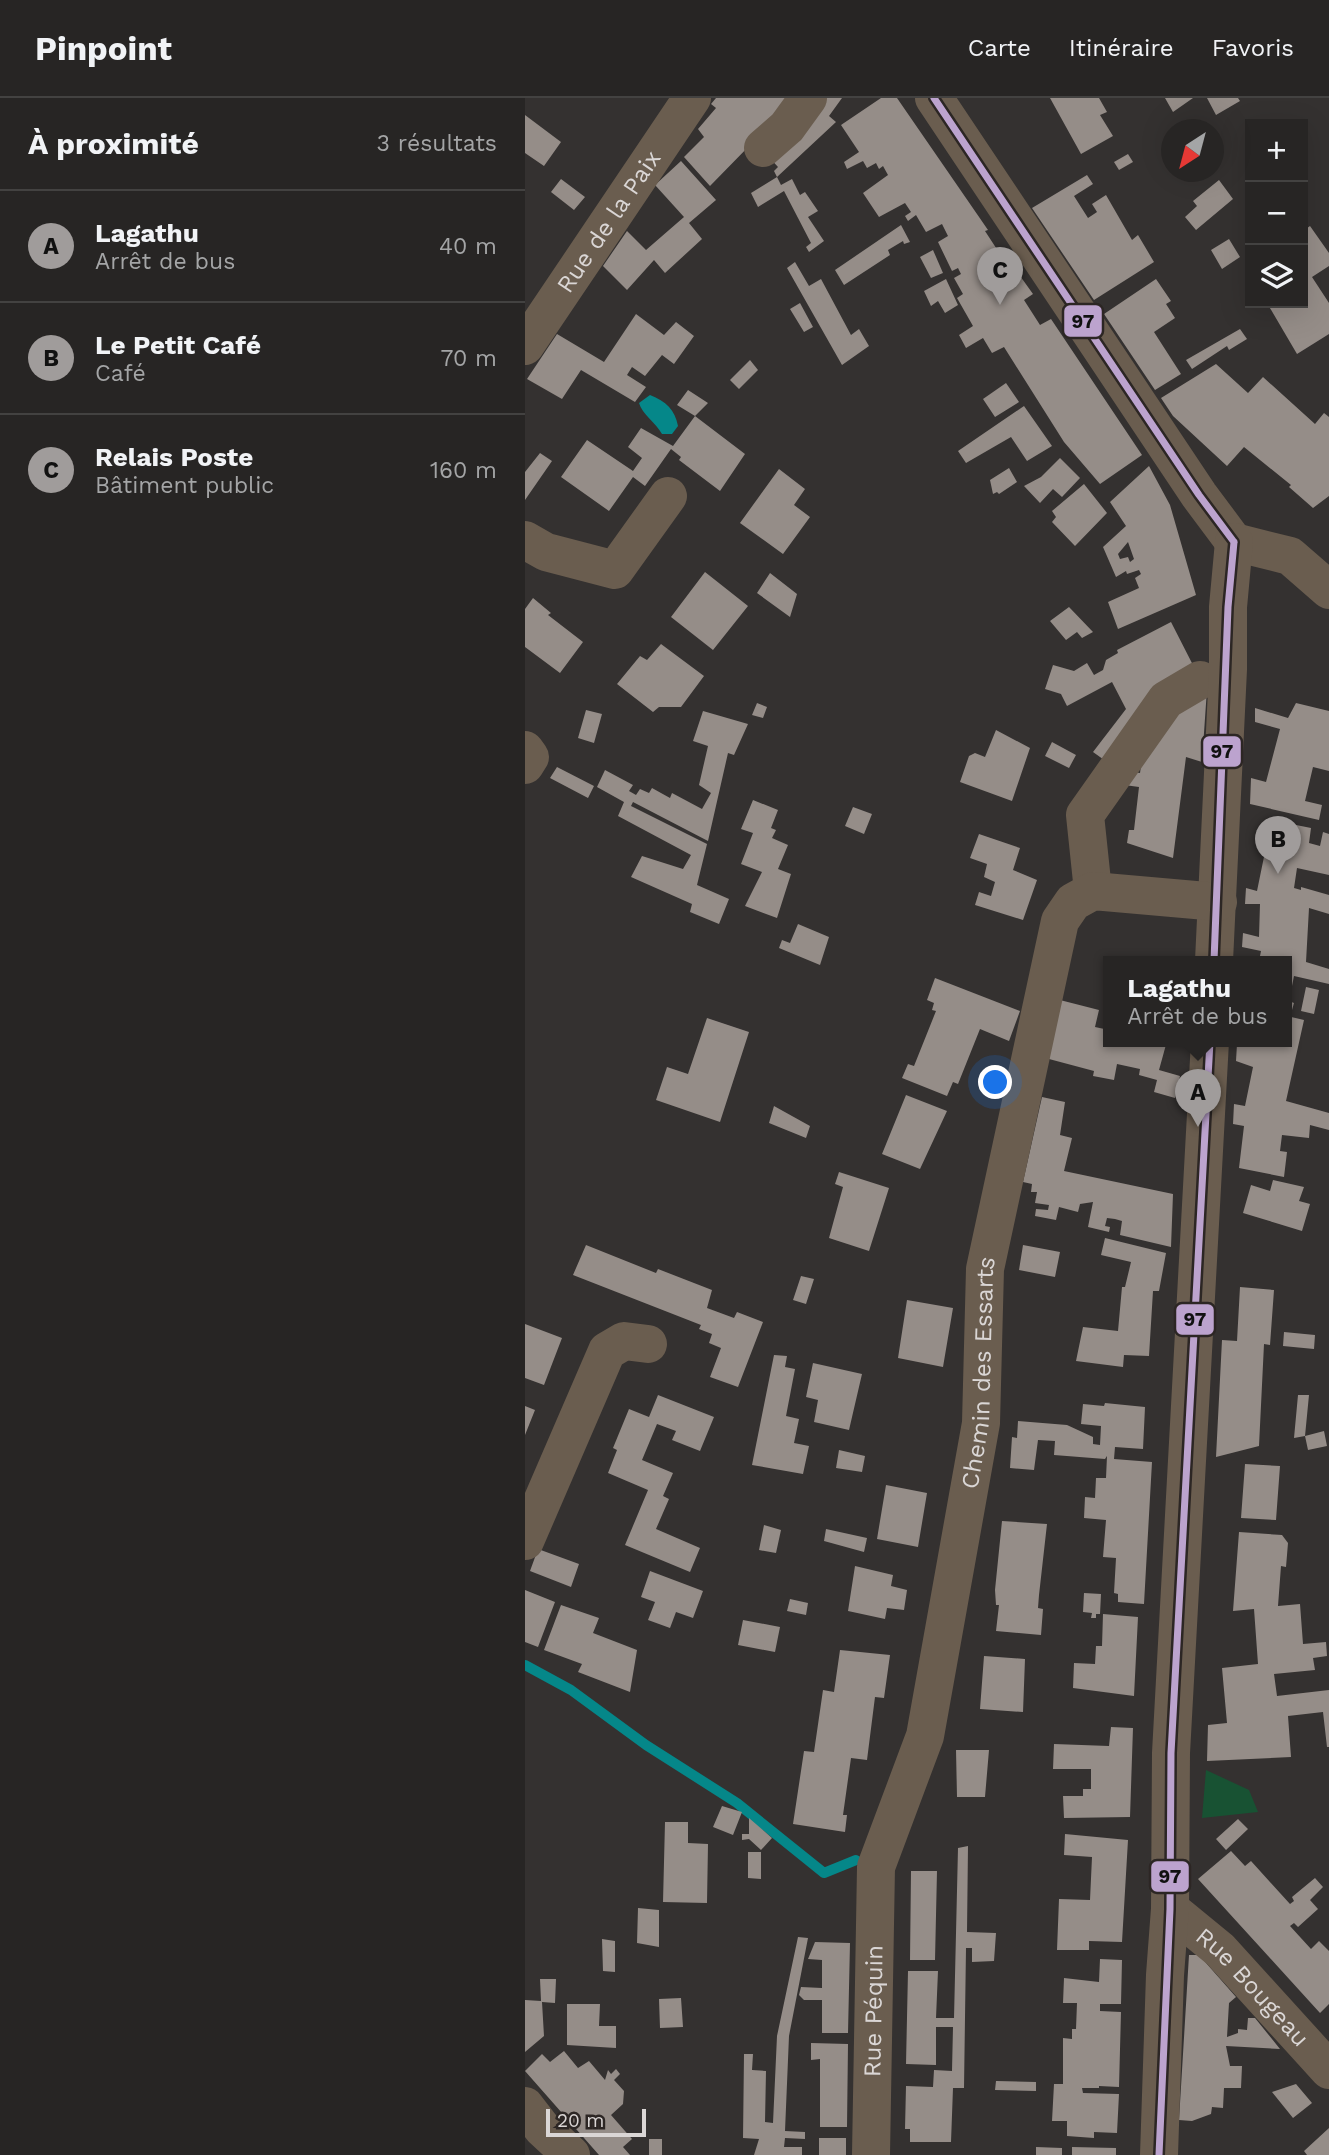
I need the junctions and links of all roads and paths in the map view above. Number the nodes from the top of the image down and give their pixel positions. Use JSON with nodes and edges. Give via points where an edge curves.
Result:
{"nodes":[{"id":1,"x":692,"y":98,"type":"edge"},
{"id":2,"x":808,"y":98,"type":"edge"},
{"id":3,"x":935,"y":98,"type":"edge"},
{"id":4,"x":763,"y":148,"type":"dead end"},
{"id":5,"x":525,"y":346,"type":"edge"},
{"id":6,"x":668,"y":496,"type":"dead end"},
{"id":7,"x":525,"y":540,"type":"edge"},
{"id":8,"x":1234,"y":542,"type":"junction"},
{"id":9,"x":1329,"y":590,"type":"edge"},
{"id":10,"x":1200,"y":680,"type":"dead end"},
{"id":11,"x":525,"y":750,"type":"edge"},
{"id":12,"x":525,"y":765,"type":"edge"},
{"id":13,"x":1093,"y":891,"type":"junction"},
{"id":14,"x":1218,"y":902,"type":"junction"},
{"id":15,"x":1214,"y":956,"type":"edge"},
{"id":16,"x":1210,"y":1047,"type":"edge"},
{"id":17,"x":648,"y":1344,"type":"dead end"},
{"id":18,"x":525,"y":1542,"type":"edge"},
{"id":19,"x":876,"y":1867,"type":"joint"},
{"id":20,"x":1170,"y":1909,"type":"junction"},
{"id":21,"x":1329,"y":2070,"type":"edge"},
{"id":22,"x":525,"y":2106,"type":"edge"},
{"id":23,"x":572,"y":2155,"type":"edge"},
{"id":24,"x":871,"y":2155,"type":"edge"},
{"id":25,"x":1159,"y":2155,"type":"edge"}],
"edges":[{"from":1,"to":5,"type":"street","name":"Rue de la Paix"},
{"from":2,"to":4,"type":"street","via":[[787,127]]},
{"from":3,"to":8,"type":"street"},
{"from":6,"to":7,"type":"street","via":[[615,570],[546,552]]},
{"from":8,"to":9,"type":"street","via":[[1290,556]]},
{"from":8,"to":14,"type":"street"},
{"from":10,"to":13,"type":"street","via":[[1166,700],[1085,815]]},
{"from":11,"to":12,"type":"street","via":[[530,757]]},
{"from":13,"to":14,"type":"street"},
{"from":13,"to":19,"type":"street","name":"Chemin des Essarts","via":[[1073,902],[1060,921],[1038,1018],[985,1269],[981,1423],[925,1736]]},
{"from":14,"to":15,"type":"street"},
{"from":16,"to":20,"type":"street","via":[[1171,1753]]},
{"from":17,"to":18,"type":"street","via":[[624,1341],[607,1351]]},
{"from":19,"to":24,"type":"street","name":"Rue Péquin"},
{"from":20,"to":21,"type":"street","name":"Rue Bougeau","via":[[1220,1950]]},
{"from":20,"to":25,"type":"street"},
{"from":22,"to":23,"type":"street"}]}
